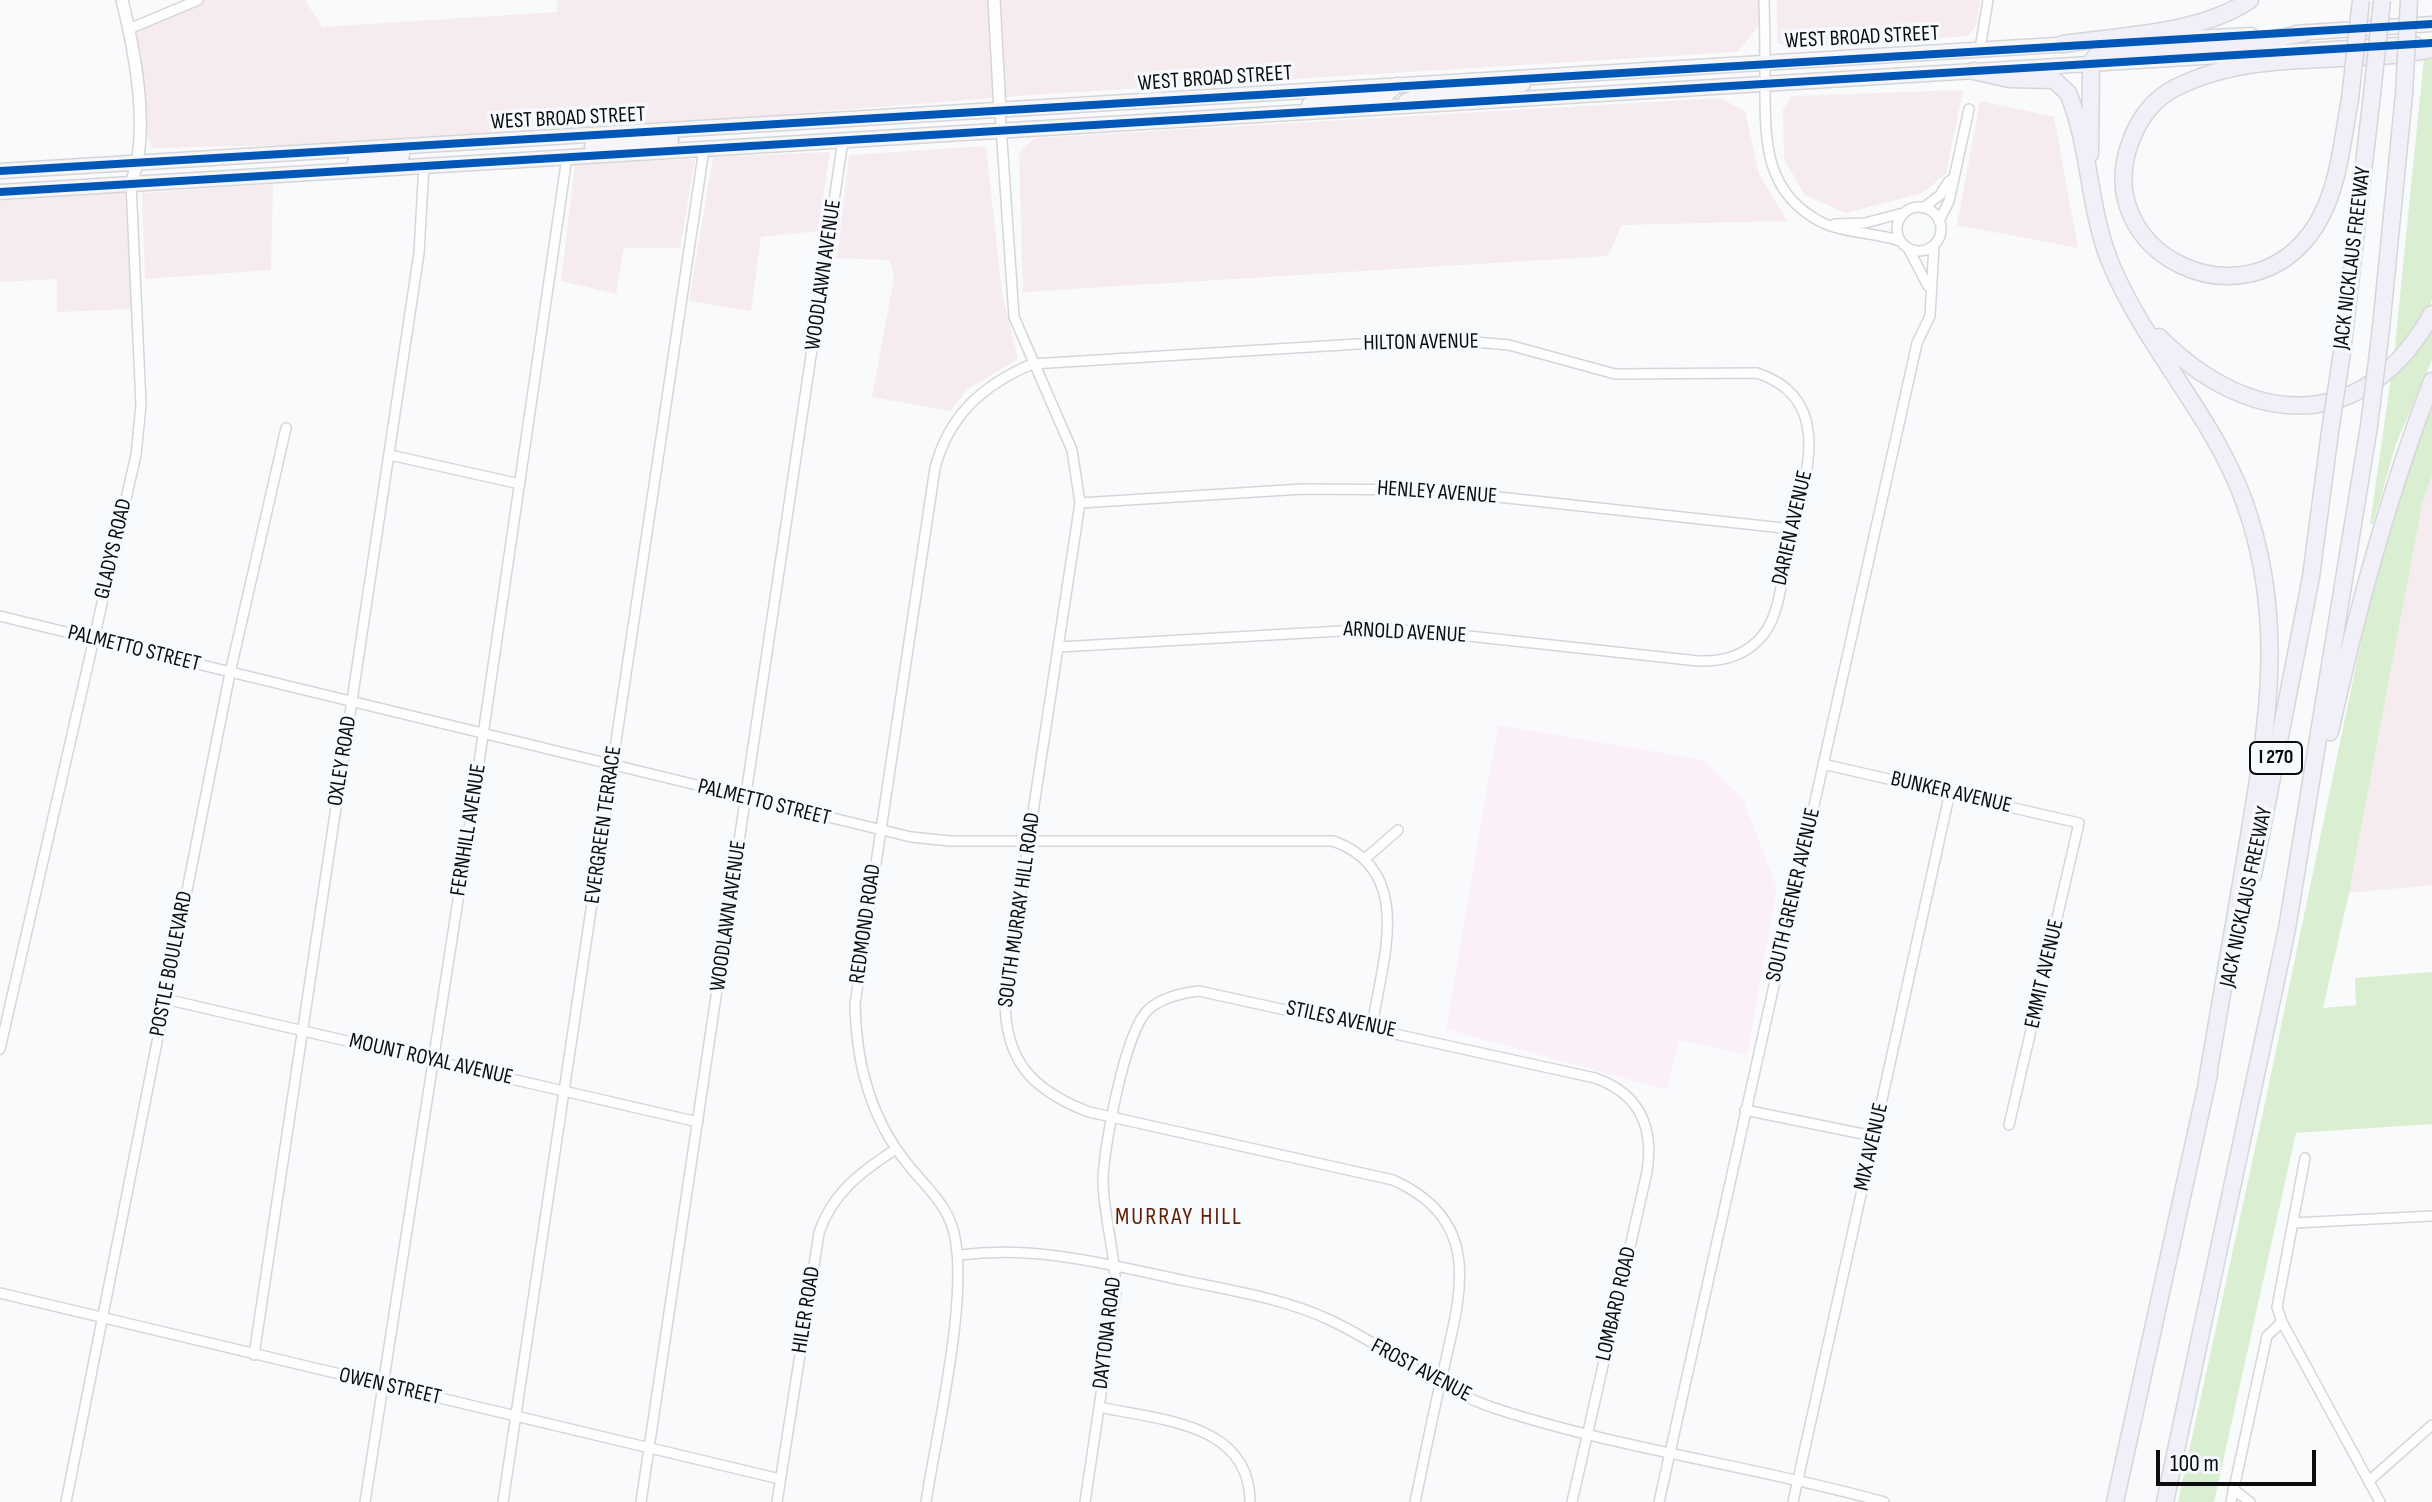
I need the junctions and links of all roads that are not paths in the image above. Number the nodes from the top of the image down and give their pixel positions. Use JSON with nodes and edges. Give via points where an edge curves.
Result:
{"nodes":[{"id":1,"x":122,"y":0,"type":"edge"},
{"id":2,"x":198,"y":0,"type":"edge"},
{"id":3,"x":994,"y":0,"type":"edge"},
{"id":4,"x":1764,"y":0,"type":"edge"},
{"id":5,"x":1988,"y":0,"type":"edge"},
{"id":6,"x":2250,"y":0,"type":"edge"},
{"id":7,"x":2361,"y":0,"type":"edge"},
{"id":8,"x":2382,"y":0,"type":"edge"},
{"id":9,"x":2409,"y":0,"type":"edge"},
{"id":10,"x":2432,"y":24,"type":"edge"},
{"id":11,"x":129,"y":29,"type":"junction"},
{"id":12,"x":2305,"y":33,"type":"junction"},
{"id":13,"x":2432,"y":43,"type":"edge"},
{"id":14,"x":2063,"y":44,"type":"junction"},
{"id":15,"x":1980,"y":49,"type":"junction"},
{"id":16,"x":2432,"y":49,"type":"edge"},
{"id":17,"x":1765,"y":62,"type":"junction"},
{"id":18,"x":2091,"y":63,"type":"junction"},
{"id":19,"x":1974,"y":71,"type":"junction"},
{"id":20,"x":1530,"y":77,"type":"junction"},
{"id":21,"x":1397,"y":85,"type":"junction"},
{"id":22,"x":1765,"y":86,"type":"junction"},
{"id":23,"x":1395,"y":107,"type":"junction"},
{"id":24,"x":1969,"y":109,"type":"dead end"},
{"id":25,"x":1000,"y":111,"type":"junction"},
{"id":26,"x":1291,"y":113,"type":"junction"},
{"id":27,"x":722,"y":128,"type":"junction"},
{"id":28,"x":1001,"y":131,"type":"junction"},
{"id":29,"x":843,"y":140,"type":"junction"},
{"id":30,"x":438,"y":144,"type":"junction"},
{"id":31,"x":704,"y":149,"type":"junction"},
{"id":32,"x":567,"y":157,"type":"junction"},
{"id":33,"x":139,"y":162,"type":"junction"},
{"id":34,"x":424,"y":165,"type":"junction"},
{"id":35,"x":1955,"y":167,"type":"junction"},
{"id":36,"x":0,"y":171,"type":"edge"},
{"id":37,"x":276,"y":175,"type":"junction"},
{"id":38,"x":131,"y":183,"type":"junction"},
{"id":39,"x":2089,"y":188,"type":"junction"},
{"id":40,"x":0,"y":192,"type":"edge"},
{"id":41,"x":1923,"y":208,"type":"junction"},
{"id":42,"x":1906,"y":211,"type":"junction"},
{"id":43,"x":1939,"y":221,"type":"junction"},
{"id":44,"x":1823,"y":223,"type":"junction"},
{"id":45,"x":1904,"y":244,"type":"junction"},
{"id":46,"x":1934,"y":245,"type":"junction"},
{"id":47,"x":1930,"y":289,"type":"junction"},
{"id":48,"x":2432,"y":314,"type":"edge"},
{"id":49,"x":2141,"y":319,"type":"junction"},
{"id":50,"x":1032,"y":364,"type":"junction"},
{"id":51,"x":2432,"y":381,"type":"edge"},
{"id":52,"x":1797,"y":399,"type":"joint"},
{"id":53,"x":286,"y":428,"type":"dead end"},
{"id":54,"x":390,"y":455,"type":"junction"},
{"id":55,"x":520,"y":484,"type":"junction"},
{"id":56,"x":1080,"y":503,"type":"junction"},
{"id":57,"x":1792,"y":529,"type":"junction"},
{"id":58,"x":0,"y":616,"type":"edge"},
{"id":59,"x":94,"y":638,"type":"junction"},
{"id":60,"x":1059,"y":647,"type":"junction"},
{"id":61,"x":1747,"y":649,"type":"joint"},
{"id":62,"x":230,"y":673,"type":"junction"},
{"id":63,"x":351,"y":703,"type":"junction"},
{"id":64,"x":483,"y":736,"type":"junction"},
{"id":65,"x":1823,"y":764,"type":"junction"},
{"id":66,"x":613,"y":766,"type":"junction"},
{"id":67,"x":1950,"y":792,"type":"junction"},
{"id":68,"x":746,"y":798,"type":"junction"},
{"id":69,"x":2079,"y":823,"type":"joint"},
{"id":70,"x":1398,"y":830,"type":"dead end"},
{"id":71,"x":880,"y":831,"type":"junction"},
{"id":72,"x":1029,"y":841,"type":"junction"},
{"id":73,"x":1366,"y":858,"type":"junction"},
{"id":74,"x":2287,"y":929,"type":"junction"},
{"id":75,"x":165,"y":999,"type":"junction"},
{"id":76,"x":1372,"y":1026,"type":"junction"},
{"id":77,"x":301,"y":1031,"type":"junction"},
{"id":78,"x":0,"y":1049,"type":"edge"},
{"id":79,"x":433,"y":1062,"type":"junction"},
{"id":80,"x":2207,"y":1081,"type":"junction"},
{"id":81,"x":565,"y":1089,"type":"junction"},
{"id":82,"x":1638,"y":1106,"type":"joint"},
{"id":83,"x":1745,"y":1110,"type":"junction"},
{"id":84,"x":1112,"y":1116,"type":"junction"},
{"id":85,"x":698,"y":1122,"type":"junction"},
{"id":86,"x":2009,"y":1125,"type":"dead end"},
{"id":87,"x":1873,"y":1136,"type":"junction"},
{"id":88,"x":896,"y":1149,"type":"junction"},
{"id":89,"x":2305,"y":1158,"type":"dead end"},
{"id":90,"x":2432,"y":1216,"type":"edge"},
{"id":91,"x":2293,"y":1223,"type":"junction"},
{"id":92,"x":960,"y":1255,"type":"junction"},
{"id":93,"x":1116,"y":1266,"type":"junction"},
{"id":94,"x":0,"y":1293,"type":"edge"},
{"id":95,"x":103,"y":1318,"type":"junction"},
{"id":96,"x":2282,"y":1322,"type":"junction"},
{"id":97,"x":254,"y":1355,"type":"junction"},
{"id":98,"x":382,"y":1385,"type":"junction"},
{"id":99,"x":1440,"y":1385,"type":"junction"},
{"id":100,"x":1099,"y":1407,"type":"junction"},
{"id":101,"x":515,"y":1418,"type":"junction"},
{"id":102,"x":2432,"y":1425,"type":"edge"},
{"id":103,"x":1587,"y":1435,"type":"junction"},
{"id":104,"x":649,"y":1448,"type":"junction"},
{"id":105,"x":1671,"y":1452,"type":"junction"},
{"id":106,"x":780,"y":1479,"type":"junction"},
{"id":107,"x":1799,"y":1479,"type":"junction"},
{"id":108,"x":2369,"y":1481,"type":"junction"},
{"id":109,"x":2233,"y":1489,"type":"junction"},
{"id":110,"x":66,"y":1502,"type":"edge"},
{"id":111,"x":365,"y":1502,"type":"edge"},
{"id":112,"x":503,"y":1502,"type":"edge"},
{"id":113,"x":641,"y":1502,"type":"edge"},
{"id":114,"x":777,"y":1502,"type":"edge"},
{"id":115,"x":926,"y":1502,"type":"edge"},
{"id":116,"x":1085,"y":1502,"type":"edge"},
{"id":117,"x":1250,"y":1502,"type":"edge"},
{"id":118,"x":1415,"y":1502,"type":"edge"},
{"id":119,"x":1572,"y":1502,"type":"edge"},
{"id":120,"x":1659,"y":1502,"type":"edge"},
{"id":121,"x":1793,"y":1502,"type":"edge"},
{"id":122,"x":1884,"y":1502,"type":"edge"},
{"id":123,"x":2115,"y":1502,"type":"edge"},
{"id":124,"x":2165,"y":1502,"type":"edge"},
{"id":125,"x":2231,"y":1502,"type":"edge"},
{"id":126,"x":2250,"y":1502,"type":"edge"},
{"id":127,"x":2380,"y":1502,"type":"edge"}],
"edges":[{"from":1,"to":11,"type":"street"},
{"from":2,"to":11,"type":"street"},
{"from":3,"to":25,"type":"street"},
{"from":4,"to":17,"type":"street"},
{"from":5,"to":15,"type":"street"},
{"from":6,"to":14,"type":"highway","via":[[2187,24]]},
{"from":7,"to":16,"type":"highway","bridge":true,"via":[[2350,99],[2337,171],[2309,235],[2285,259],[2247,275],[2211,276],[2179,266],[2141,231],[2127,198],[2125,163],[2146,111],[2197,77],[2241,65]]},
{"from":8,"to":80,"type":"highway","name":"JACK NICKLAUS FREEWAY","number":"I 270","bridge":true,"via":[[2311,577]]},
{"from":9,"to":74,"type":"highway","name":"JACK NICKLAUS FREEWAY","number":"I 270","bridge":true,"via":[[2369,426]]},
{"from":10,"to":12,"type":"main road","name":"WEST BROAD STREET"},
{"from":11,"to":33,"type":"street"},
{"from":12,"to":14,"type":"main road","name":"WEST BROAD STREET"},
{"from":12,"to":18,"type":"highway","via":[[2110,54],[2096,56]]},
{"from":13,"to":18,"type":"main road","name":"WEST BROAD STREET"},
{"from":14,"to":15,"type":"main road","name":"WEST BROAD STREET"},
{"from":15,"to":17,"type":"main road","name":"WEST BROAD STREET"},
{"from":17,"to":20,"type":"main road","name":"WEST BROAD STREET"},
{"from":17,"to":22,"type":"street"},
{"from":18,"to":19,"type":"main road","name":"WEST BROAD STREET"},
{"from":18,"to":39,"type":"highway"},
{"from":19,"to":22,"type":"main road","name":"WEST BROAD STREET"},
{"from":19,"to":39,"type":"highway","via":[[2044,79],[2063,87],[2072,102]]},
{"from":20,"to":21,"type":"main road","name":"WEST BROAD STREET"},
{"from":20,"to":23,"type":"main road","via":[[1523,85],[1422,95]]},
{"from":21,"to":25,"type":"main road","name":"WEST BROAD STREET"},
{"from":21,"to":26,"type":"main road","via":[[1385,96],[1321,102]]},
{"from":22,"to":23,"type":"main road","name":"WEST BROAD STREET"},
{"from":22,"to":44,"type":"street","via":[[1765,138],[1772,172],[1791,201]]},
{"from":23,"to":26,"type":"main road","name":"WEST BROAD STREET"},
{"from":24,"to":35,"type":"street"},
{"from":25,"to":27,"type":"main road","name":"WEST BROAD STREET"},
{"from":25,"to":28,"type":"street","name":"SOUTH MURRAY HILL ROAD"},
{"from":26,"to":28,"type":"main road","name":"WEST BROAD STREET"},
{"from":27,"to":30,"type":"main road","name":"WEST BROAD STREET"},
{"from":27,"to":32,"type":"main road","via":[[704,138],[595,145]]},
{"from":28,"to":29,"type":"main road","name":"WEST BROAD STREET"},
{"from":28,"to":50,"type":"street","name":"SOUTH MURRAY HILL ROAD","via":[[1011,301]]},
{"from":29,"to":31,"type":"main road","name":"WEST BROAD STREET"},
{"from":29,"to":68,"type":"street","name":"WOODLAWN AVENUE"},
{"from":30,"to":33,"type":"main road","name":"WEST BROAD STREET"},
{"from":30,"to":37,"type":"main road","via":[[427,153],[300,166]]},
{"from":31,"to":32,"type":"main road","name":"WEST BROAD STREET"},
{"from":31,"to":66,"type":"street","name":"EVERGREEN TERRACE"},
{"from":32,"to":34,"type":"main road","name":"WEST BROAD STREET"},
{"from":32,"to":55,"type":"street","name":"FERNHILL AVENUE"},
{"from":33,"to":36,"type":"main road","name":"WEST BROAD STREET"},
{"from":33,"to":38,"type":"street"},
{"from":34,"to":37,"type":"main road","name":"WEST BROAD STREET"},
{"from":34,"to":54,"type":"street","name":"OXLEY ROAD","via":[[419,253]]},
{"from":35,"to":41,"type":"street","via":[[1940,195]]},
{"from":35,"to":43,"type":"street"},
{"from":37,"to":38,"type":"main road","name":"WEST BROAD STREET"},
{"from":38,"to":40,"type":"main road","name":"WEST BROAD STREET"},
{"from":38,"to":59,"type":"street","name":"GLADYS ROAD","via":[[141,417]]},
{"from":39,"to":49,"type":"highway","via":[[2113,271]]},
{"from":41,"to":42,"type":"street"},
{"from":41,"to":43,"type":"street"},
{"from":42,"to":44,"type":"street","via":[[1865,223]]},
{"from":42,"to":45,"type":"street","via":[[1897,228]]},
{"from":43,"to":46,"type":"street","via":[[1940,236]]},
{"from":44,"to":45,"type":"street"},
{"from":45,"to":46,"type":"street","via":[[1918,251]]},
{"from":45,"to":47,"type":"street"},
{"from":46,"to":47,"type":"street","name":"SOUTH GRENER AVENUE"},
{"from":47,"to":65,"type":"street","name":"SOUTH GRENER AVENUE","via":[[1930,316],[1917,343]]},
{"from":48,"to":49,"type":"highway","via":[[2419,337],[2383,375],[2354,393],[2304,404],[2246,399],[2216,385]]},
{"from":49,"to":80,"type":"highway","via":[[2244,500],[2270,606],[2267,726]]},
{"from":50,"to":52,"type":"street","name":"HILTON AVENUE","via":[[1466,339],[1615,374],[1757,373],[1778,381]]},
{"from":50,"to":56,"type":"street","name":"SOUTH MURRAY HILL ROAD","via":[[1072,450]]},
{"from":50,"to":71,"type":"street","name":"REDMOND ROAD","via":[[996,381],[970,403],[939,455]]},
{"from":51,"to":74,"type":"highway","via":[[2398,470],[2346,658]]},
{"from":52,"to":57,"type":"street","name":"DARIEN AVENUE","via":[[1810,448]]},
{"from":53,"to":62,"type":"street","name":"POSTLE BOULEVARD"},
{"from":54,"to":55,"type":"street"},
{"from":54,"to":63,"type":"street","name":"OXLEY ROAD"},
{"from":55,"to":64,"type":"street","name":"FERNHILL AVENUE"},
{"from":56,"to":57,"type":"street","name":"HENLEY AVENUE","via":[[1303,489],[1434,490]]},
{"from":56,"to":60,"type":"street","name":"SOUTH MURRAY HILL ROAD"},
{"from":57,"to":61,"type":"street","name":"DARIEN AVENUE","via":[[1772,619]]},
{"from":58,"to":59,"type":"street","name":"PALMETTO STREET"},
{"from":59,"to":62,"type":"street","name":"PALMETTO STREET"},
{"from":59,"to":78,"type":"street","name":"GLADYS ROAD"},
{"from":60,"to":61,"type":"street","name":"ARNOLD AVENUE","via":[[1329,629],[1423,631],[1698,661],[1728,659]]},
{"from":60,"to":72,"type":"street","name":"SOUTH MURRAY HILL ROAD"},
{"from":62,"to":63,"type":"street","name":"PALMETTO STREET"},
{"from":62,"to":75,"type":"street","name":"POSTLE BOULEVARD"},
{"from":63,"to":64,"type":"street","name":"PALMETTO STREET"},
{"from":63,"to":77,"type":"street","name":"OXLEY ROAD"},
{"from":64,"to":66,"type":"street","name":"PALMETTO STREET"},
{"from":64,"to":79,"type":"street","name":"FERNHILL AVENUE"},
{"from":65,"to":67,"type":"street","name":"BUNKER AVENUE"},
{"from":65,"to":83,"type":"street","name":"SOUTH GRENER AVENUE"},
{"from":66,"to":68,"type":"street","name":"PALMETTO STREET"},
{"from":66,"to":81,"type":"street","name":"EVERGREEN TERRACE"},
{"from":67,"to":69,"type":"street","name":"BUNKER AVENUE"},
{"from":67,"to":87,"type":"street","name":"MIX AVENUE"},
{"from":68,"to":71,"type":"street","name":"PALMETTO STREET"},
{"from":68,"to":85,"type":"street","name":"WOODLAWN AVENUE"},
{"from":69,"to":86,"type":"street","name":"EMMIT AVENUE"},
{"from":70,"to":73,"type":"street"},
{"from":71,"to":72,"type":"street","name":"PALMETTO STREET","via":[[941,841]]},
{"from":71,"to":88,"type":"street","name":"REDMOND ROAD","via":[[855,1025],[867,1088]]},
{"from":72,"to":73,"type":"street","name":"PALMETTO STREET","via":[[1317,839],[1349,847]]},
{"from":72,"to":84,"type":"street","name":"SOUTH MURRAY HILL ROAD","via":[[1005,996],[1012,1048],[1042,1090],[1075,1107]]},
{"from":73,"to":76,"type":"street","via":[[1388,904]]},
{"from":74,"to":124,"type":"highway","name":"JACK NICKLAUS FREEWAY","number":"I 270"},
{"from":75,"to":77,"type":"street","name":"MOUNT ROYAL AVENUE"},
{"from":75,"to":95,"type":"street","name":"POSTLE BOULEVARD"},
{"from":76,"to":82,"type":"street","name":"STILES AVENUE","via":[[1595,1078],[1612,1084]]},
{"from":76,"to":84,"type":"street","name":"STILES AVENUE","via":[[1199,991],[1169,997],[1138,1023]]},
{"from":77,"to":79,"type":"street","name":"MOUNT ROYAL AVENUE"},
{"from":77,"to":97,"type":"street","name":"OXLEY ROAD"},
{"from":79,"to":81,"type":"street","name":"MOUNT ROYAL AVENUE"},
{"from":79,"to":98,"type":"street","name":"FERNHILL AVENUE"},
{"from":80,"to":123,"type":"highway","name":"JACK NICKLAUS FREEWAY","number":"I 270"},
{"from":81,"to":85,"type":"street","name":"MOUNT ROYAL AVENUE"},
{"from":81,"to":101,"type":"street","name":"EVERGREEN TERRACE"},
{"from":82,"to":103,"type":"street","name":"LOMBARD ROAD","via":[[1648,1131],[1647,1172]]},
{"from":83,"to":87,"type":"street"},
{"from":83,"to":105,"type":"street","name":"SOUTH GRENER AVENUE"},
{"from":84,"to":93,"type":"street","name":"DAYTONA ROAD","via":[[1103,1180]]},
{"from":84,"to":99,"type":"street","name":"SOUTH MURRAY HILL ROAD","via":[[1393,1180],[1424,1198],[1448,1225],[1461,1264],[1461,1291]]},
{"from":85,"to":104,"type":"street","name":"WOODLAWN AVENUE"},
{"from":87,"to":107,"type":"street","name":"MIX AVENUE"},
{"from":88,"to":92,"type":"street","name":"REDMOND ROAD","via":[[946,1213]]},
{"from":88,"to":106,"type":"street","name":"HILER ROAD","via":[[864,1170],[825,1213]]},
{"from":89,"to":91,"type":"street"},
{"from":90,"to":91,"type":"street"},
{"from":91,"to":96,"type":"street","via":[[2278,1293]]},
{"from":92,"to":93,"type":"street","name":"FROST AVENUE","via":[[1031,1251]]},
{"from":92,"to":115,"type":"street","name":"REDMOND ROAD"},
{"from":93,"to":99,"type":"street","name":"FROST AVENUE","via":[[1310,1312]]},
{"from":93,"to":100,"type":"street","name":"DAYTONA ROAD"},
{"from":94,"to":95,"type":"street","name":"OWEN STREET"},
{"from":95,"to":97,"type":"street","name":"OWEN STREET"},
{"from":95,"to":110,"type":"street","name":"POSTLE BOULEVARD"},
{"from":96,"to":108,"type":"street"},
{"from":96,"to":109,"type":"street","via":[[2267,1336]]},
{"from":97,"to":98,"type":"street","name":"OWEN STREET"},
{"from":98,"to":101,"type":"street","name":"OWEN STREET"},
{"from":98,"to":111,"type":"street","name":"FERNHILL AVENUE"},
{"from":99,"to":103,"type":"street","name":"FROST AVENUE","via":[[1492,1407]]},
{"from":99,"to":118,"type":"street","name":"SOUTH MURRAY HILL ROAD"},
{"from":100,"to":116,"type":"street","name":"DAYTONA ROAD"},
{"from":100,"to":117,"type":"street","via":[[1214,1436],[1242,1465]]},
{"from":101,"to":104,"type":"street","name":"OWEN STREET"},
{"from":101,"to":112,"type":"street","name":"EVERGREEN TERRACE"},
{"from":102,"to":108,"type":"street"},
{"from":103,"to":105,"type":"street","name":"FROST AVENUE"},
{"from":103,"to":119,"type":"street","name":"LOMBARD ROAD"},
{"from":104,"to":106,"type":"street","name":"OWEN STREET"},
{"from":104,"to":113,"type":"street","name":"WOODLAWN AVENUE"},
{"from":105,"to":107,"type":"street","name":"FROST AVENUE"},
{"from":105,"to":120,"type":"street","name":"SOUTH GRENER AVENUE"},
{"from":106,"to":114,"type":"street","name":"HILER ROAD"},
{"from":107,"to":121,"type":"street","name":"MIX AVENUE"},
{"from":107,"to":122,"type":"street","name":"FROST AVENUE"},
{"from":108,"to":127,"type":"street"},
{"from":109,"to":125,"type":"street"},
{"from":109,"to":126,"type":"street"}]}
